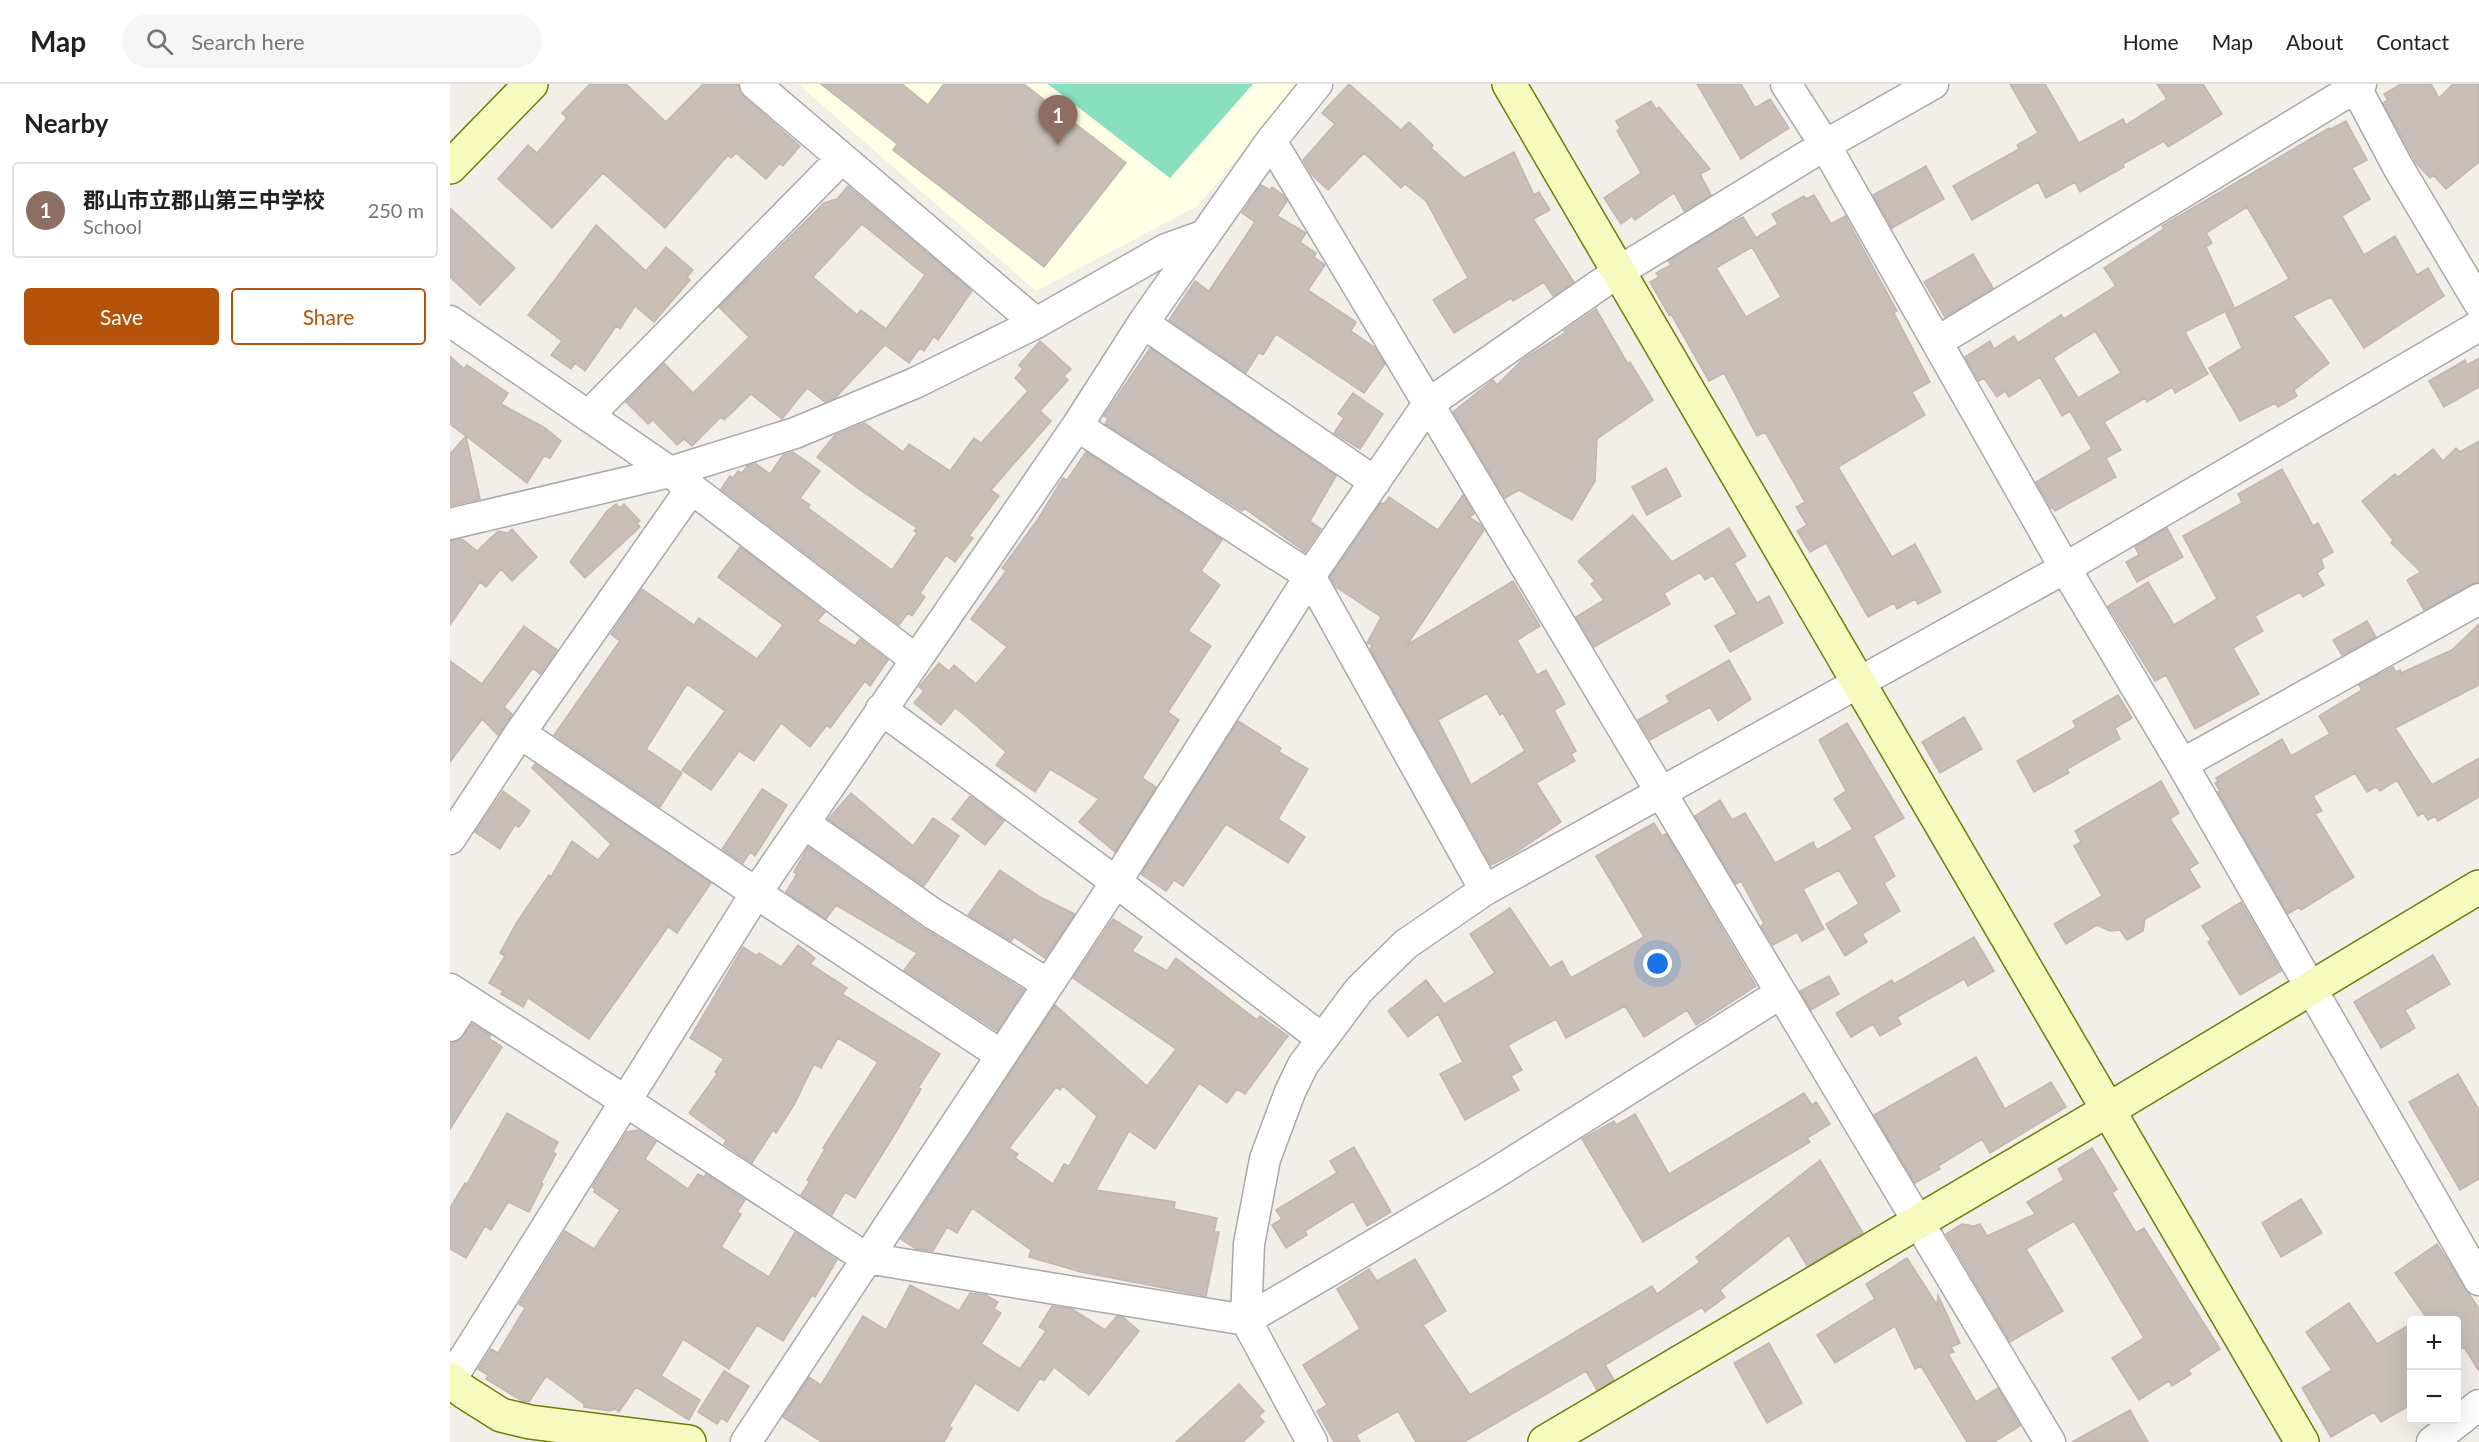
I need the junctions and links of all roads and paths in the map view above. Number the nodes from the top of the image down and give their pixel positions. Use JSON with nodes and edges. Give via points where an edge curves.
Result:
{"nodes":[{"id":1,"x":531,"y":84,"type":"edge"},
{"id":2,"x":755,"y":84,"type":"edge"},
{"id":3,"x":1317,"y":84,"type":"edge"},
{"id":4,"x":1509,"y":84,"type":"edge"},
{"id":5,"x":1786,"y":84,"type":"edge"},
{"id":6,"x":1933,"y":84,"type":"edge"},
{"id":7,"x":2357,"y":85,"type":"edge"},
{"id":8,"x":1271,"y":141,"type":"junction"},
{"id":9,"x":1825,"y":146,"type":"junction"},
{"id":10,"x":842,"y":158,"type":"junction"},
{"id":11,"x":450,"y":167,"type":"edge"},
{"id":12,"x":1204,"y":235,"type":"junction"},
{"id":13,"x":1618,"y":272,"type":"junction"},
{"id":14,"x":2479,"y":303,"type":"edge"},
{"id":15,"x":450,"y":321,"type":"edge"},
{"id":16,"x":1036,"y":323,"type":"junction"},
{"id":17,"x":1143,"y":323,"type":"junction"},
{"id":18,"x":2479,"y":326,"type":"edge"},
{"id":19,"x":1937,"y":342,"type":"junction"},
{"id":20,"x":1428,"y":404,"type":"junction"},
{"id":21,"x":588,"y":416,"type":"junction"},
{"id":22,"x":1077,"y":426,"type":"junction"},
{"id":23,"x":681,"y":480,"type":"junction"},
{"id":24,"x":1375,"y":482,"type":"junction"},
{"id":25,"x":450,"y":524,"type":"edge"},
{"id":26,"x":2065,"y":568,"type":"junction"},
{"id":27,"x":1310,"y":576,"type":"junction"},
{"id":28,"x":2479,"y":600,"type":"edge"},
{"id":29,"x":915,"y":658,"type":"junction"},
{"id":30,"x":1859,"y":684,"type":"junction"},
{"id":31,"x":881,"y":709,"type":"junction"},
{"id":32,"x":520,"y":733,"type":"junction"},
{"id":33,"x":2182,"y":764,"type":"junction"},
{"id":34,"x":1663,"y":793,"type":"junction"},
{"id":35,"x":804,"y":823,"type":"junction"},
{"id":36,"x":450,"y":839,"type":"edge"},
{"id":37,"x":1116,"y":882,"type":"junction"},
{"id":38,"x":2479,"y":887,"type":"edge"},
{"id":39,"x":1485,"y":890,"type":"junction"},
{"id":40,"x":756,"y":893,"type":"junction"},
{"id":41,"x":1048,"y":984,"type":"junction"},
{"id":42,"x":2309,"y":989,"type":"junction"},
{"id":43,"x":1780,"y":993,"type":"junction"},
{"id":44,"x":458,"y":994,"type":"edge"},
{"id":45,"x":450,"y":1026,"type":"edge"},
{"id":46,"x":1321,"y":1038,"type":"junction"},
{"id":47,"x":1001,"y":1055,"type":"junction"},
{"id":48,"x":627,"y":1102,"type":"junction"},
{"id":49,"x":2108,"y":1110,"type":"junction"},
{"id":50,"x":1917,"y":1222,"type":"junction"},
{"id":51,"x":866,"y":1258,"type":"junction"},
{"id":52,"x":2479,"y":1280,"type":"edge"},
{"id":53,"x":1246,"y":1320,"type":"junction"},
{"id":54,"x":450,"y":1380,"type":"edge"},
{"id":55,"x":2479,"y":1405,"type":"edge"},
{"id":56,"x":535,"y":1432,"type":"edge"},
{"id":57,"x":2046,"y":1440,"type":"edge"},
{"id":58,"x":689,"y":1442,"type":"edge"},
{"id":59,"x":747,"y":1442,"type":"edge"},
{"id":60,"x":1312,"y":1442,"type":"edge"},
{"id":61,"x":1545,"y":1442,"type":"edge"},
{"id":62,"x":2302,"y":1442,"type":"edge"},
{"id":63,"x":2432,"y":1442,"type":"edge"}],
"edges":[{"from":1,"to":11,"type":"street"},
{"from":2,"to":10,"type":"street"},
{"from":3,"to":8,"type":"street"},
{"from":4,"to":13,"type":"street"},
{"from":5,"to":9,"type":"street"},
{"from":6,"to":9,"type":"street"},
{"from":7,"to":14,"type":"street","via":[[2398,167]]},
{"from":7,"to":19,"type":"street"},
{"from":8,"to":12,"type":"street"},
{"from":8,"to":20,"type":"street"},
{"from":9,"to":13,"type":"street"},
{"from":9,"to":19,"type":"street"},
{"from":10,"to":16,"type":"street"},
{"from":10,"to":21,"type":"street"},
{"from":12,"to":16,"type":"street","via":[[1166,249]]},
{"from":12,"to":17,"type":"street"},
{"from":13,"to":20,"type":"street"},
{"from":13,"to":30,"type":"street"},
{"from":15,"to":21,"type":"street"},
{"from":16,"to":23,"type":"street","via":[[915,383]]},
{"from":17,"to":22,"type":"street"},
{"from":17,"to":24,"type":"street"},
{"from":18,"to":26,"type":"street"},
{"from":19,"to":26,"type":"street"},
{"from":20,"to":24,"type":"street"},
{"from":20,"to":34,"type":"street"},
{"from":21,"to":23,"type":"street"},
{"from":22,"to":27,"type":"street"},
{"from":22,"to":29,"type":"street"},
{"from":23,"to":25,"type":"street"},
{"from":23,"to":29,"type":"street"},
{"from":23,"to":32,"type":"street"},
{"from":24,"to":27,"type":"street"},
{"from":26,"to":30,"type":"street"},
{"from":26,"to":33,"type":"street"},
{"from":27,"to":37,"type":"street"},
{"from":27,"to":39,"type":"street"},
{"from":28,"to":33,"type":"street"},
{"from":29,"to":31,"type":"street"},
{"from":30,"to":34,"type":"street"},
{"from":30,"to":49,"type":"street"},
{"from":31,"to":35,"type":"street"},
{"from":31,"to":37,"type":"street"},
{"from":32,"to":36,"type":"street"},
{"from":32,"to":40,"type":"street"},
{"from":33,"to":42,"type":"street"},
{"from":34,"to":39,"type":"street"},
{"from":34,"to":43,"type":"street"},
{"from":35,"to":40,"type":"street"},
{"from":35,"to":41,"type":"street","via":[[932,913]]},
{"from":37,"to":41,"type":"street"},
{"from":37,"to":46,"type":"street"},
{"from":38,"to":42,"type":"street"},
{"from":39,"to":46,"type":"street","via":[[1406,944],[1359,990]]},
{"from":40,"to":47,"type":"street"},
{"from":40,"to":48,"type":"street"},
{"from":41,"to":47,"type":"street"},
{"from":42,"to":49,"type":"street"},
{"from":42,"to":52,"type":"street"},
{"from":43,"to":50,"type":"street"},
{"from":43,"to":53,"type":"street","via":[[1489,1177]]},
{"from":44,"to":45,"type":"street"},
{"from":44,"to":48,"type":"street"},
{"from":46,"to":53,"type":"street","via":[[1290,1092],[1265,1159],[1250,1244]]},
{"from":47,"to":51,"type":"street"},
{"from":48,"to":51,"type":"street"},
{"from":48,"to":54,"type":"street"},
{"from":49,"to":50,"type":"street"},
{"from":49,"to":62,"type":"street"},
{"from":50,"to":57,"type":"street"},
{"from":50,"to":61,"type":"street"},
{"from":51,"to":53,"type":"street"},
{"from":51,"to":59,"type":"street"},
{"from":53,"to":60,"type":"street"},
{"from":54,"to":56,"type":"street"},
{"from":55,"to":63,"type":"street"},
{"from":56,"to":58,"type":"street"}]}
